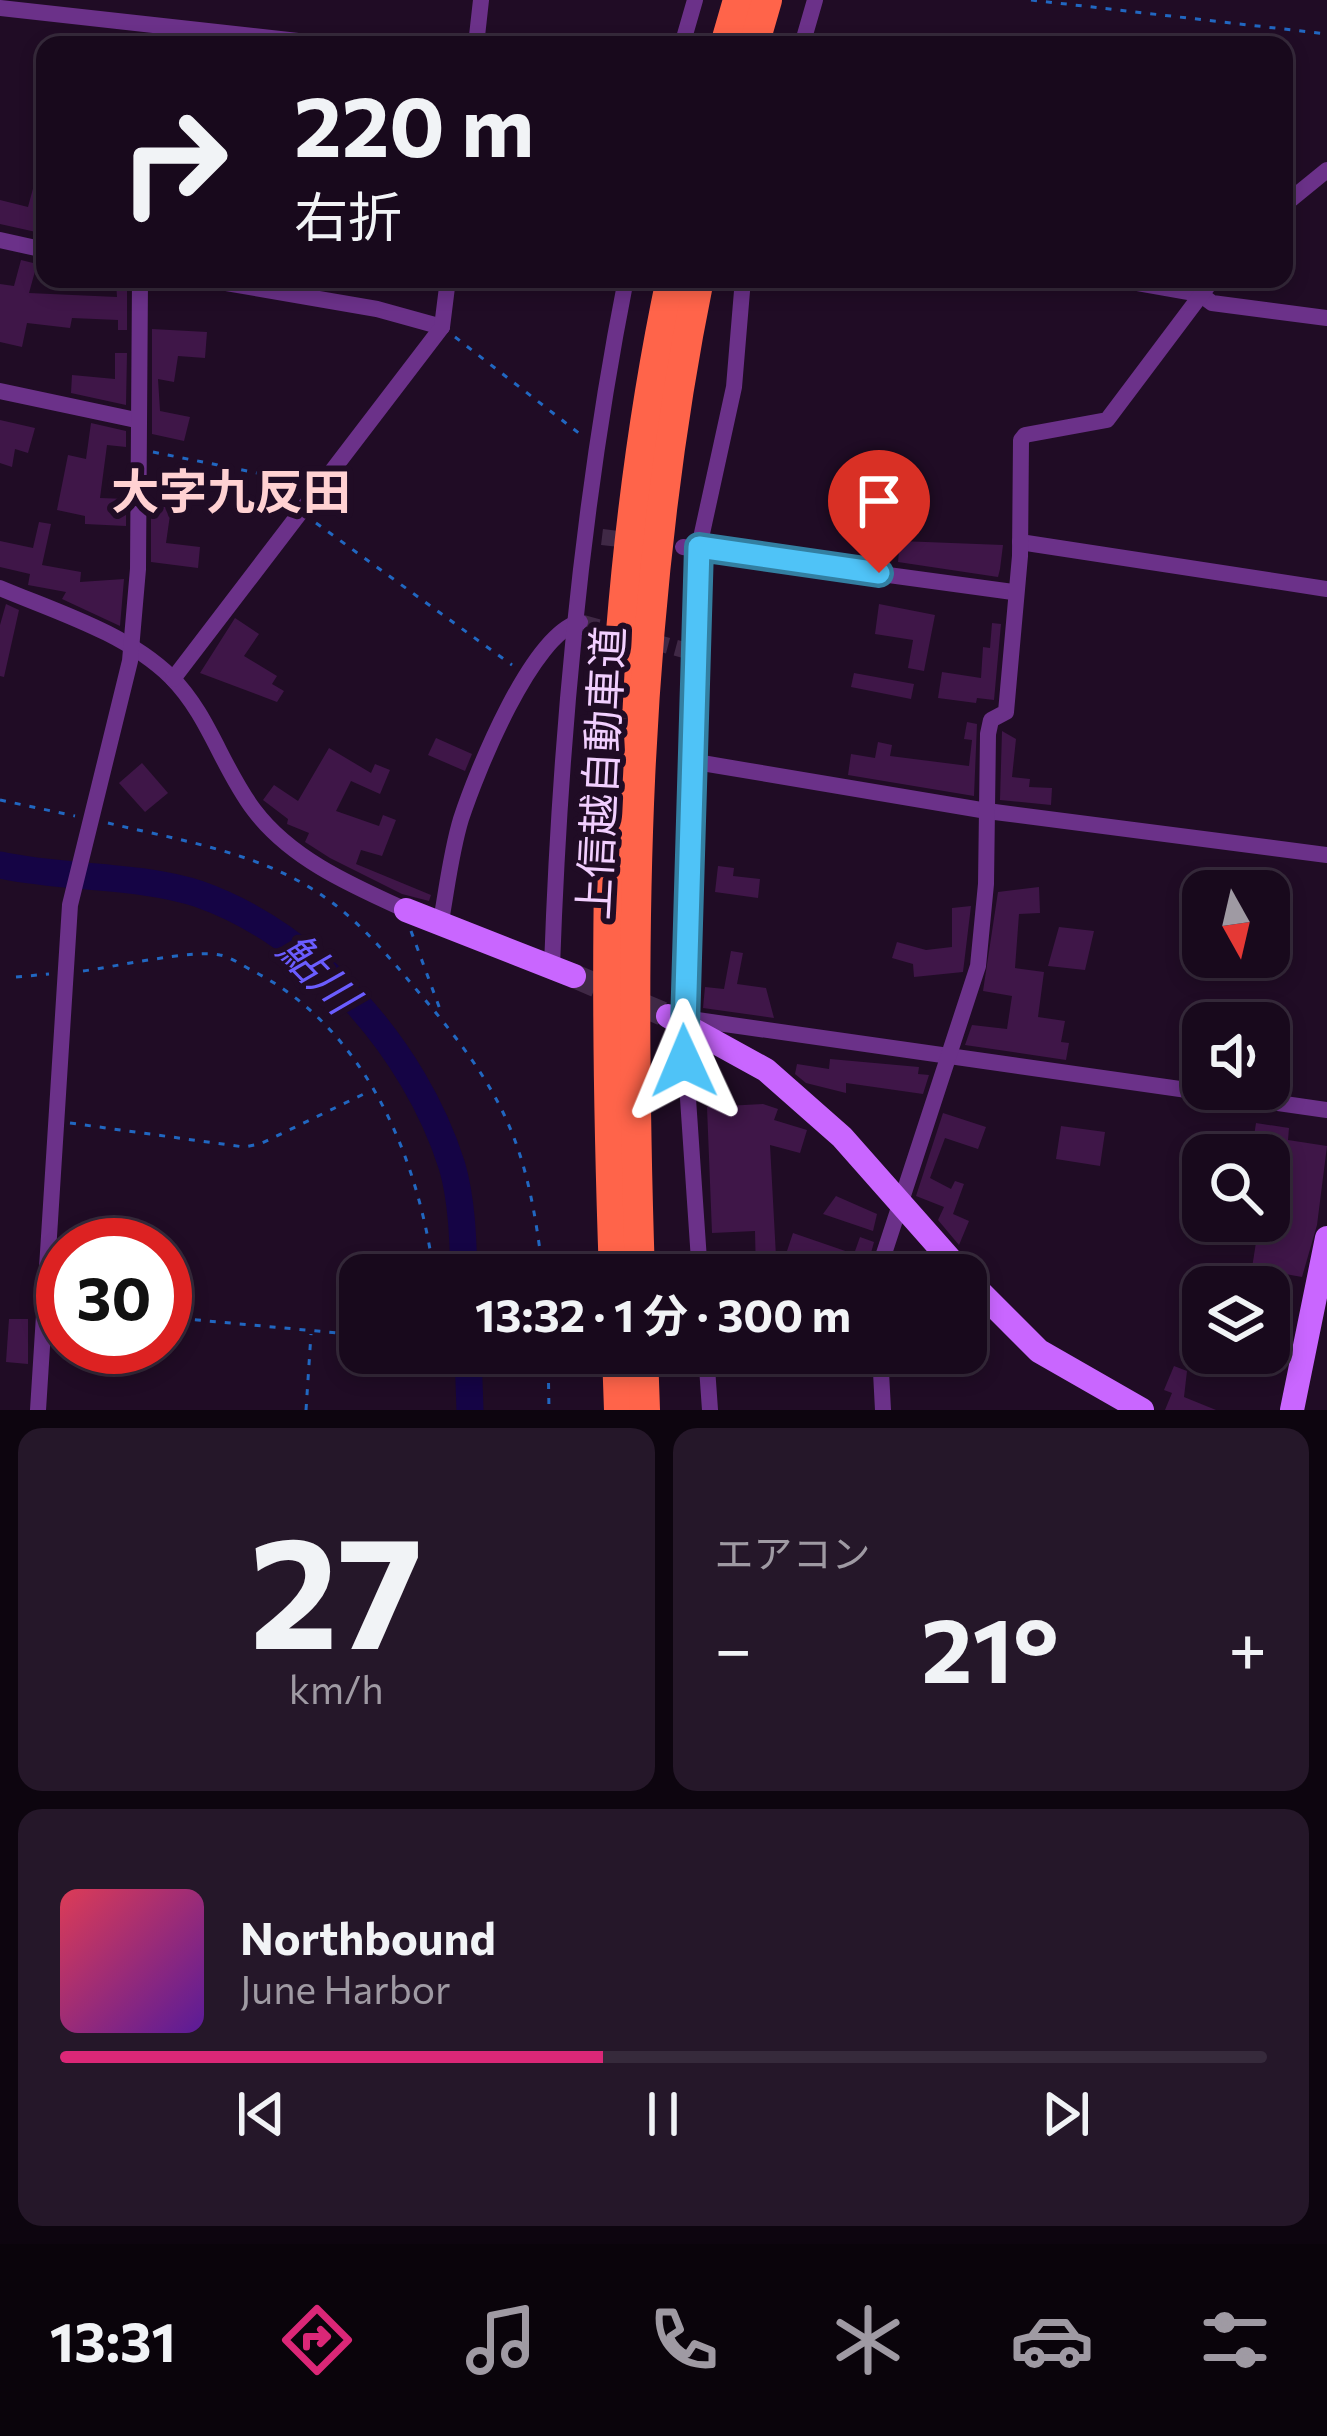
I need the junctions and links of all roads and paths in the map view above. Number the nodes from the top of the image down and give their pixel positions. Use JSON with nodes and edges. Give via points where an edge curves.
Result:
{"nodes":[{"id":1,"x":481,"y":0,"type":"edge"},
{"id":2,"x":695,"y":0,"type":"edge"},
{"id":3,"x":738,"y":0,"type":"edge"},
{"id":4,"x":767,"y":0,"type":"edge"},
{"id":5,"x":815,"y":0,"type":"edge"},
{"id":6,"x":1030,"y":0,"type":"edge"},
{"id":7,"x":0,"y":8,"type":"edge"},
{"id":8,"x":1327,"y":34,"type":"edge"},
{"id":9,"x":253,"y":36,"type":"edge"},
{"id":10,"x":477,"y":36,"type":"edge"},
{"id":11,"x":685,"y":36,"type":"edge"},
{"id":12,"x":728,"y":36,"type":"edge"},
{"id":13,"x":757,"y":36,"type":"edge"},
{"id":14,"x":805,"y":36,"type":"edge"},
{"id":15,"x":1327,"y":170,"type":"edge"},
{"id":16,"x":1293,"y":198,"type":"edge"},
{"id":17,"x":0,"y":240,"type":"edge"},
{"id":18,"x":36,"y":248,"type":"edge"},
{"id":19,"x":140,"y":288,"type":"edge"},
{"id":20,"x":255,"y":288,"type":"edge"},
{"id":21,"x":447,"y":288,"type":"edge"},
{"id":22,"x":624,"y":288,"type":"edge"},
{"id":23,"x":670,"y":288,"type":"edge"},
{"id":24,"x":698,"y":288,"type":"edge"},
{"id":25,"x":742,"y":288,"type":"edge"},
{"id":26,"x":1166,"y":288,"type":"edge"},
{"id":27,"x":1205,"y":288,"type":"edge"},
{"id":28,"x":1200,"y":294,"type":"junction"},
{"id":29,"x":1327,"y":318,"type":"edge"},
{"id":30,"x":442,"y":327,"type":"junction"},
{"id":31,"x":0,"y":392,"type":"edge"},
{"id":32,"x":136,"y":420,"type":"junction"},
{"id":33,"x":596,"y":446,"type":"junction"},
{"id":34,"x":136,"y":448,"type":"junction"},
{"id":35,"x":322,"y":486,"type":"junction"},
{"id":36,"x":302,"y":512,"type":"junction"},
{"id":37,"x":1020,"y":542,"type":"junction"},
{"id":38,"x":691,"y":547,"type":"junction"},
{"id":39,"x":0,"y":588,"type":"edge"},
{"id":40,"x":1327,"y":589,"type":"edge"},
{"id":41,"x":1013,"y":592,"type":"junction"},
{"id":42,"x":579,"y":622,"type":"junction"},
{"id":43,"x":130,"y":647,"type":"junction"},
{"id":44,"x":528,"y":677,"type":"junction"},
{"id":45,"x":173,"y":679,"type":"junction"},
{"id":46,"x":690,"y":761,"type":"junction"},
{"id":47,"x":0,"y":800,"type":"edge"},
{"id":48,"x":987,"y":811,"type":"junction"},
{"id":49,"x":88,"y":823,"type":"junction"},
{"id":50,"x":1327,"y":855,"type":"edge"},
{"id":51,"x":406,"y":910,"type":"junction"},
{"id":52,"x":441,"y":922,"type":"junction"},
{"id":53,"x":563,"y":972,"type":"joint"},
{"id":54,"x":64,"y":973,"type":"junction"},
{"id":55,"x":16,"y":977,"type":"dead end"},
{"id":56,"x":442,"y":1014,"type":"junction"},
{"id":57,"x":675,"y":1020,"type":"junction"},
{"id":58,"x":952,"y":1055,"type":"junction"},
{"id":59,"x":373,"y":1090,"type":"junction"},
{"id":60,"x":1327,"y":1110,"type":"edge"},
{"id":61,"x":56,"y":1121,"type":"junction"},
{"id":62,"x":897,"y":1202,"type":"junction"},
{"id":63,"x":1327,"y":1238,"type":"edge"},
{"id":64,"x":431,"y":1254,"type":"edge"},
{"id":65,"x":541,"y":1254,"type":"edge"},
{"id":66,"x":614,"y":1254,"type":"edge"},
{"id":67,"x":640,"y":1254,"type":"edge"},
{"id":68,"x":698,"y":1254,"type":"edge"},
{"id":69,"x":883,"y":1254,"type":"edge"},
{"id":70,"x":945,"y":1254,"type":"edge"},
{"id":71,"x":987,"y":1299,"type":"edge"},
{"id":72,"x":192,"y":1319,"type":"edge"},
{"id":73,"x":311,"y":1333,"type":"junction"},
{"id":74,"x":339,"y":1334,"type":"edge"},
{"id":75,"x":548,"y":1374,"type":"edge"},
{"id":76,"x":618,"y":1374,"type":"edge"},
{"id":77,"x":644,"y":1374,"type":"edge"},
{"id":78,"x":707,"y":1374,"type":"edge"},
{"id":79,"x":881,"y":1374,"type":"edge"},
{"id":80,"x":38,"y":1410,"type":"edge"},
{"id":81,"x":306,"y":1410,"type":"edge"},
{"id":82,"x":549,"y":1410,"type":"edge"},
{"id":83,"x":620,"y":1410,"type":"edge"},
{"id":84,"x":645,"y":1410,"type":"edge"},
{"id":85,"x":710,"y":1410,"type":"edge"},
{"id":86,"x":883,"y":1410,"type":"edge"},
{"id":87,"x":1142,"y":1410,"type":"edge"},
{"id":88,"x":1292,"y":1410,"type":"edge"}],
"edges":[{"from":1,"to":10,"type":"street"},
{"from":2,"to":11,"type":"street"},
{"from":3,"to":12,"type":"highway"},
{"from":4,"to":13,"type":"highway"},
{"from":5,"to":14,"type":"street"},
{"from":6,"to":8,"type":"path"},
{"from":7,"to":9,"type":"street"},
{"from":15,"to":16,"type":"street"},
{"from":17,"to":18,"type":"street"},
{"from":19,"to":32,"type":"street"},
{"from":20,"to":30,"type":"street"},
{"from":21,"to":30,"type":"street"},
{"from":22,"to":33,"type":"street"},
{"from":23,"to":66,"type":"highway","name":"上信越自動車道","via":[[640,473],[615,728],[607,956]]},
{"from":24,"to":67,"type":"highway","name":"上信越自動車道","via":[[661,516],[639,790]]},
{"from":25,"to":38,"type":"street","via":[[734,387]]},
{"from":26,"to":28,"type":"street"},
{"from":27,"to":28,"type":"street"},
{"from":28,"to":29,"type":"street","via":[[1212,303]]},
{"from":28,"to":37,"type":"street","via":[[1107,420],[1025,435]]},
{"from":30,"to":33,"type":"path"},
{"from":30,"to":35,"type":"street"},
{"from":31,"to":32,"type":"street"},
{"from":32,"to":34,"type":"street"},
{"from":33,"to":42,"type":"street","via":[[595,536]]},
{"from":34,"to":35,"type":"path"},
{"from":34,"to":43,"type":"street","via":[[139,569]]},
{"from":35,"to":36,"type":"street"},
{"from":36,"to":44,"type":"path"},
{"from":36,"to":45,"type":"street"},
{"from":37,"to":40,"type":"street"},
{"from":37,"to":41,"type":"street"},
{"from":38,"to":41,"type":"street"},
{"from":38,"to":46,"type":"street"},
{"from":39,"to":43,"type":"street"},
{"from":41,"to":48,"type":"street","via":[[1006,712],[991,720],[988,734]]},
{"from":42,"to":44,"type":"street","via":[[555,634]]},
{"from":42,"to":53,"type":"street","via":[[560,746]]},
{"from":43,"to":45,"type":"street"},
{"from":43,"to":49,"type":"street"},
{"from":44,"to":52,"type":"street","via":[[460,822]]},
{"from":45,"to":51,"type":"street","via":[[253,809],[284,841],[338,879]]},
{"from":46,"to":48,"type":"street"},
{"from":46,"to":57,"type":"street"},
{"from":47,"to":49,"type":"path"},
{"from":48,"to":50,"type":"street"},
{"from":48,"to":58,"type":"street","via":[[978,966]]},
{"from":49,"to":54,"type":"street"},
{"from":49,"to":56,"type":"path","via":[[217,849],[306,884],[362,926]]},
{"from":51,"to":52,"type":"street"},
{"from":51,"to":56,"type":"path"},
{"from":52,"to":53,"type":"street"},
{"from":54,"to":55,"type":"path"},
{"from":54,"to":59,"type":"path","via":[[219,954],[292,991],[353,1054]]},
{"from":54,"to":61,"type":"street"},
{"from":56,"to":65,"type":"path","via":[[505,1111]]},
{"from":57,"to":58,"type":"street"},
{"from":57,"to":62,"type":"street","via":[[766,1070],[842,1137]]},
{"from":57,"to":68,"type":"street"},
{"from":58,"to":60,"type":"street"},
{"from":58,"to":62,"type":"street"},
{"from":59,"to":61,"type":"path","via":[[244,1147]]},
{"from":59,"to":64,"type":"path"},
{"from":61,"to":80,"type":"street"},
{"from":62,"to":69,"type":"street"},
{"from":62,"to":70,"type":"street"},
{"from":63,"to":88,"type":"street"},
{"from":71,"to":87,"type":"street","via":[[1039,1352]]},
{"from":72,"to":73,"type":"path"},
{"from":73,"to":74,"type":"path"},
{"from":73,"to":81,"type":"path"},
{"from":75,"to":82,"type":"path"},
{"from":76,"to":83,"type":"highway"},
{"from":77,"to":84,"type":"highway"},
{"from":78,"to":85,"type":"street"},
{"from":79,"to":86,"type":"street"}]}
